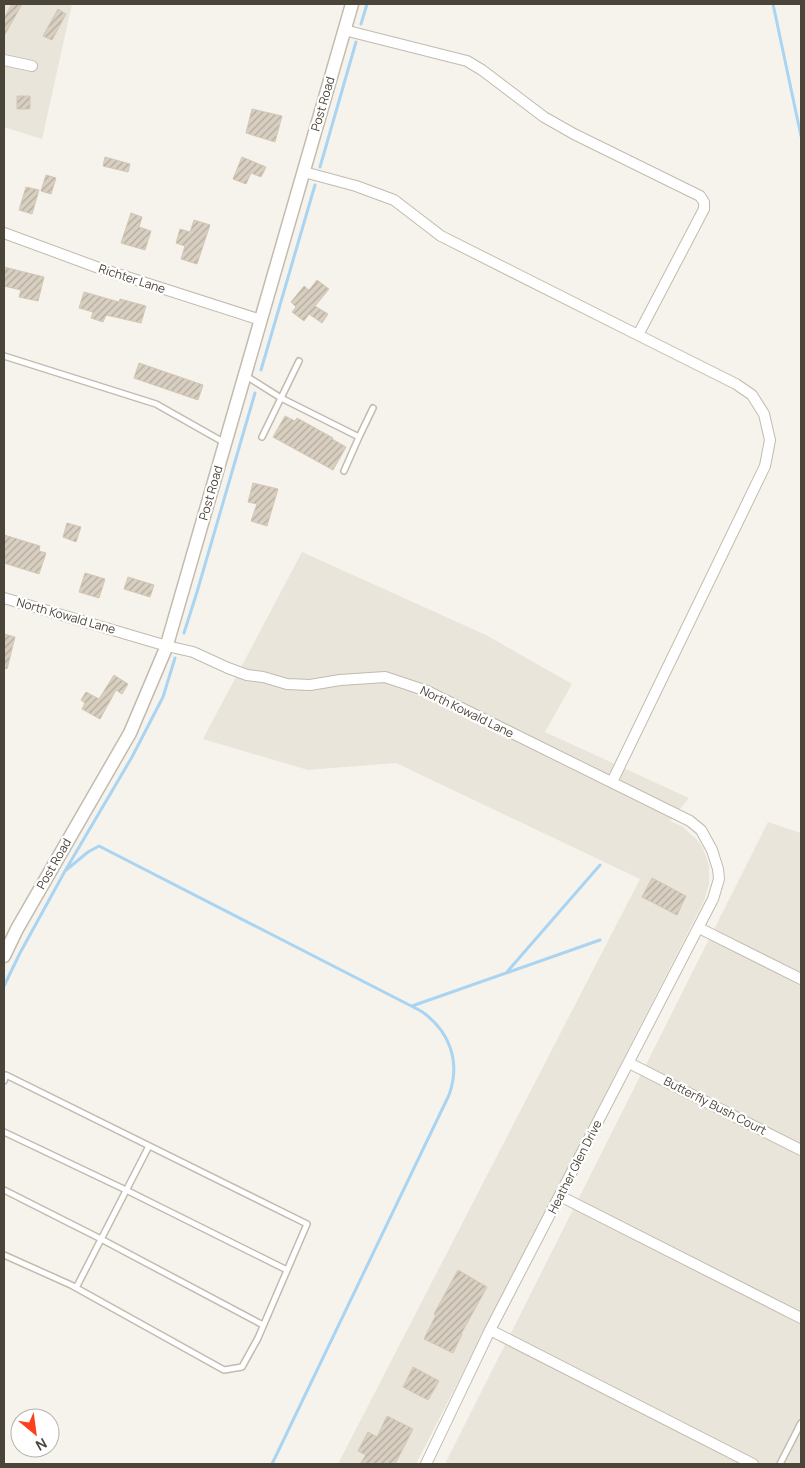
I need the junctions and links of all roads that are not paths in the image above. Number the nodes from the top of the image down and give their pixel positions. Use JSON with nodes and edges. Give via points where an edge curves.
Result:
{"nodes":[{"id":1,"x":352,"y":4,"type":"edge"},
{"id":2,"x":344,"y":30,"type":"junction"},
{"id":3,"x":4,"y":60,"type":"edge"},
{"id":4,"x":32,"y":66,"type":"dead end"},
{"id":5,"x":304,"y":172,"type":"junction"},
{"id":6,"x":4,"y":233,"type":"edge"},
{"id":7,"x":261,"y":320,"type":"junction"},
{"id":8,"x":638,"y":335,"type":"junction"},
{"id":9,"x":4,"y":356,"type":"edge"},
{"id":10,"x":299,"y":361,"type":"dead end"},
{"id":11,"x":245,"y":376,"type":"junction"},
{"id":12,"x":281,"y":398,"type":"junction"},
{"id":13,"x":373,"y":408,"type":"dead end"},
{"id":14,"x":262,"y":436,"type":"dead end"},
{"id":15,"x":359,"y":437,"type":"junction"},
{"id":16,"x":226,"y":443,"type":"junction"},
{"id":17,"x":344,"y":471,"type":"dead end"},
{"id":18,"x":4,"y":598,"type":"edge"},
{"id":19,"x":166,"y":646,"type":"junction"},
{"id":20,"x":612,"y":782,"type":"junction"},
{"id":21,"x":718,"y":869,"type":"joint"},
{"id":22,"x":699,"y":928,"type":"junction"},
{"id":23,"x":4,"y":956,"type":"edge"},
{"id":24,"x":801,"y":979,"type":"edge"},
{"id":25,"x":629,"y":1062,"type":"junction"},
{"id":26,"x":4,"y":1081,"type":"edge"},
{"id":27,"x":4,"y":1132,"type":"edge"},
{"id":28,"x":149,"y":1146,"type":"junction"},
{"id":29,"x":801,"y":1150,"type":"edge"},
{"id":30,"x":4,"y":1190,"type":"edge"},
{"id":31,"x":126,"y":1190,"type":"junction"},
{"id":32,"x":560,"y":1196,"type":"junction"},
{"id":33,"x":101,"y":1239,"type":"junction"},
{"id":34,"x":4,"y":1255,"type":"edge"},
{"id":35,"x":287,"y":1270,"type":"junction"},
{"id":36,"x":76,"y":1288,"type":"junction"},
{"id":37,"x":801,"y":1318,"type":"edge"},
{"id":38,"x":263,"y":1325,"type":"junction"},
{"id":39,"x":490,"y":1330,"type":"junction"},
{"id":40,"x":801,"y":1423,"type":"edge"},
{"id":41,"x":426,"y":1464,"type":"edge"},
{"id":42,"x":753,"y":1464,"type":"edge"},
{"id":43,"x":780,"y":1464,"type":"edge"}],
"edges":[{"from":1,"to":2,"type":"street","name":"Post Road"},
{"from":2,"to":5,"type":"street","name":"Post Road"},
{"from":2,"to":8,"type":"street","via":[[467,61],[544,117],[700,196],[704,209]]},
{"from":3,"to":4,"type":"street"},
{"from":5,"to":7,"type":"street","name":"Post Road"},
{"from":5,"to":8,"type":"street","via":[[394,200],[441,236]]},
{"from":6,"to":7,"type":"street","name":"Richter Lane","via":[[99,268]]},
{"from":7,"to":11,"type":"street","name":"Post Road"},
{"from":8,"to":20,"type":"street","via":[[752,395],[764,414],[770,440],[765,466]]},
{"from":9,"to":16,"type":"lane","via":[[156,404]]},
{"from":10,"to":12,"type":"lane"},
{"from":11,"to":12,"type":"lane"},
{"from":11,"to":16,"type":"street","name":"Post Road"},
{"from":12,"to":14,"type":"lane"},
{"from":12,"to":15,"type":"lane"},
{"from":13,"to":15,"type":"lane"},
{"from":15,"to":17,"type":"lane"},
{"from":16,"to":19,"type":"street","name":"Post Road"},
{"from":18,"to":19,"type":"street","name":"North Kowald Lane"},
{"from":19,"to":20,"type":"street","name":"North Kowald Lane","via":[[193,652],[240,673],[287,684],[310,685],[385,677],[427,691]]},
{"from":19,"to":23,"type":"street","name":"Post Road","via":[[130,733]]},
{"from":20,"to":21,"type":"street","name":"North Kowald Lane","via":[[690,821],[701,830]]},
{"from":21,"to":22,"type":"street","name":"Heather Glen Drive","via":[[719,879],[713,899]]},
{"from":22,"to":24,"type":"street"},
{"from":22,"to":25,"type":"street","name":"Heather Glen Drive"},
{"from":25,"to":29,"type":"street","name":"Butterfly Bush Court"},
{"from":25,"to":32,"type":"street","name":"Heather Glen Drive"},
{"from":26,"to":28,"type":"lane","via":[[6,1075]]},
{"from":27,"to":31,"type":"lane"},
{"from":28,"to":31,"type":"lane"},
{"from":28,"to":35,"type":"lane","via":[[307,1224]]},
{"from":30,"to":33,"type":"lane"},
{"from":31,"to":33,"type":"lane"},
{"from":31,"to":35,"type":"lane"},
{"from":32,"to":37,"type":"street"},
{"from":32,"to":39,"type":"street","name":"Heather Glen Drive"},
{"from":33,"to":36,"type":"lane"},
{"from":33,"to":38,"type":"lane"},
{"from":34,"to":36,"type":"lane"},
{"from":35,"to":38,"type":"lane"},
{"from":36,"to":38,"type":"lane","via":[[224,1370],[242,1368]]},
{"from":39,"to":41,"type":"street","name":"Heather Glen Drive"},
{"from":39,"to":42,"type":"street"},
{"from":40,"to":43,"type":"lane"}]}
